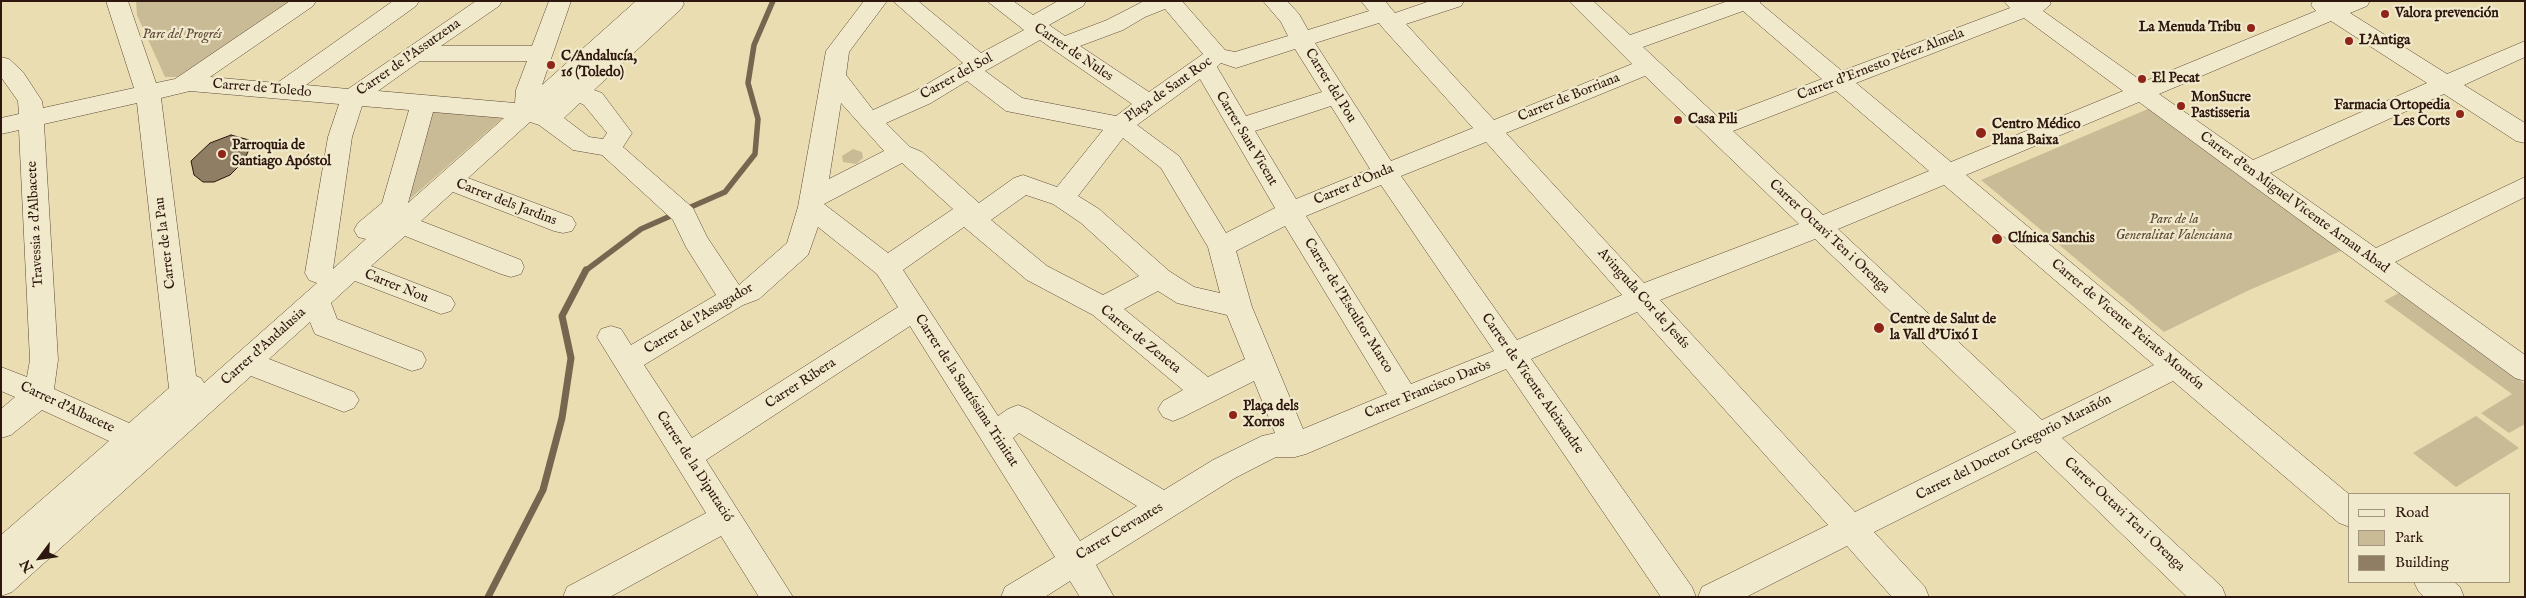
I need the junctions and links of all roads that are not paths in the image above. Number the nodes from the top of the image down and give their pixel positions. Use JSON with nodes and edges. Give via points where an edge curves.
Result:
{"nodes":[{"id":1,"x":117,"y":1,"type":"edge"},
{"id":2,"x":306,"y":1,"type":"edge"},
{"id":3,"x":408,"y":1,"type":"edge"},
{"id":4,"x":491,"y":1,"type":"edge"},
{"id":5,"x":560,"y":1,"type":"edge"},
{"id":6,"x":626,"y":1,"type":"edge"},
{"id":7,"x":650,"y":1,"type":"edge"},
{"id":8,"x":661,"y":1,"type":"edge"},
{"id":9,"x":876,"y":1,"type":"edge"},
{"id":10,"x":904,"y":1,"type":"edge"},
{"id":11,"x":998,"y":1,"type":"edge"},
{"id":12,"x":1075,"y":1,"type":"edge"},
{"id":13,"x":1166,"y":1,"type":"edge"},
{"id":14,"x":1170,"y":1,"type":"edge"},
{"id":15,"x":1274,"y":1,"type":"edge"},
{"id":16,"x":1453,"y":1,"type":"edge"},
{"id":17,"x":1580,"y":1,"type":"edge"},
{"id":18,"x":1747,"y":2,"type":"edge"},
{"id":19,"x":2029,"y":4,"type":"edge"},
{"id":20,"x":2337,"y":5,"type":"edge"},
{"id":21,"x":1381,"y":12,"type":"edge"},
{"id":22,"x":1037,"y":27,"type":"junction"},
{"id":23,"x":1301,"y":40,"type":"junction"},
{"id":24,"x":1062,"y":45,"type":"junction"},
{"id":25,"x":1626,"y":45,"type":"junction"},
{"id":26,"x":612,"y":48,"type":"junction"},
{"id":27,"x":2525,"y":48,"type":"edge"},
{"id":28,"x":541,"y":53,"type":"junction"},
{"id":29,"x":414,"y":54,"type":"junction"},
{"id":30,"x":1210,"y":60,"type":"junction"},
{"id":31,"x":1,"y":64,"type":"edge"},
{"id":32,"x":1648,"y":66,"type":"junction"},
{"id":33,"x":974,"y":67,"type":"junction"},
{"id":34,"x":834,"y":76,"type":"junction"},
{"id":35,"x":1838,"y":81,"type":"junction"},
{"id":36,"x":2450,"y":82,"type":"junction"},
{"id":37,"x":182,"y":85,"type":"junction"},
{"id":38,"x":567,"y":89,"type":"junction"},
{"id":39,"x":282,"y":91,"type":"junction"},
{"id":40,"x":2141,"y":92,"type":"junction"},
{"id":41,"x":148,"y":93,"type":"junction"},
{"id":42,"x":1336,"y":96,"type":"junction"},
{"id":43,"x":353,"y":97,"type":"junction"},
{"id":44,"x":423,"y":103,"type":"junction"},
{"id":45,"x":1149,"y":104,"type":"junction"},
{"id":46,"x":537,"y":116,"type":"junction"},
{"id":47,"x":30,"y":119,"type":"junction"},
{"id":48,"x":870,"y":121,"type":"junction"},
{"id":49,"x":2525,"y":123,"type":"edge"},
{"id":50,"x":1120,"y":124,"type":"junction"},
{"id":51,"x":1,"y":126,"type":"edge"},
{"id":52,"x":1240,"y":127,"type":"junction"},
{"id":53,"x":1715,"y":129,"type":"junction"},
{"id":54,"x":1490,"y":130,"type":"junction"},
{"id":55,"x":2525,"y":135,"type":"edge"},
{"id":56,"x":609,"y":148,"type":"junction"},
{"id":57,"x":907,"y":155,"type":"junction"},
{"id":58,"x":1385,"y":172,"type":"junction"},
{"id":59,"x":2250,"y":172,"type":"junction"},
{"id":60,"x":1947,"y":173,"type":"junction"},
{"id":61,"x":449,"y":181,"type":"junction"},
{"id":62,"x":2525,"y":186,"type":"edge"},
{"id":63,"x":1062,"y":198,"type":"junction"},
{"id":64,"x":812,"y":203,"type":"junction"},
{"id":65,"x":1290,"y":212,"type":"junction"},
{"id":66,"x":398,"y":215,"type":"junction"},
{"id":67,"x":971,"y":215,"type":"junction"},
{"id":68,"x":563,"y":224,"type":"dead end"},
{"id":69,"x":1818,"y":227,"type":"junction"},
{"id":70,"x":1221,"y":247,"type":"junction"},
{"id":71,"x":2374,"y":261,"type":"junction"},
{"id":72,"x":511,"y":267,"type":"dead end"},
{"id":73,"x":887,"y":267,"type":"junction"},
{"id":74,"x":351,"y":269,"type":"junction"},
{"id":75,"x":320,"y":273,"type":"junction"},
{"id":76,"x":1159,"y":278,"type":"junction"},
{"id":77,"x":733,"y":298,"type":"junction"},
{"id":78,"x":1642,"y":298,"type":"junction"},
{"id":79,"x":441,"y":304,"type":"dead end"},
{"id":80,"x":310,"y":306,"type":"junction"},
{"id":81,"x":1238,"y":307,"type":"junction"},
{"id":82,"x":1103,"y":308,"type":"junction"},
{"id":83,"x":914,"y":310,"type":"junction"},
{"id":84,"x":611,"y":337,"type":"dead end"},
{"id":85,"x":1512,"y":355,"type":"junction"},
{"id":86,"x":1259,"y":356,"type":"junction"},
{"id":87,"x":412,"y":360,"type":"dead end"},
{"id":88,"x":247,"y":362,"type":"junction"},
{"id":89,"x":626,"y":362,"type":"junction"},
{"id":90,"x":2176,"y":367,"type":"junction"},
{"id":91,"x":2525,"y":370,"type":"edge"},
{"id":92,"x":1,"y":378,"type":"edge"},
{"id":93,"x":1206,"y":392,"type":"junction"},
{"id":94,"x":184,"y":393,"type":"junction"},
{"id":95,"x":39,"y":395,"type":"junction"},
{"id":96,"x":1405,"y":399,"type":"junction"},
{"id":97,"x":344,"y":400,"type":"dead end"},
{"id":98,"x":1173,"y":409,"type":"dead end"},
{"id":99,"x":1,"y":426,"type":"edge"},
{"id":100,"x":994,"y":435,"type":"junction"},
{"id":101,"x":2039,"y":436,"type":"junction"},
{"id":102,"x":133,"y":438,"type":"junction"},
{"id":103,"x":1296,"y":445,"type":"junction"},
{"id":104,"x":687,"y":457,"type":"junction"},
{"id":105,"x":1163,"y":506,"type":"junction"},
{"id":106,"x":2348,"y":512,"type":"edge"},
{"id":107,"x":726,"y":518,"type":"junction"},
{"id":108,"x":1852,"y":530,"type":"junction"},
{"id":109,"x":1,"y":554,"type":"edge"},
{"id":110,"x":1074,"y":560,"type":"junction"},
{"id":111,"x":1,"y":582,"type":"edge"},
{"id":112,"x":2431,"y":583,"type":"edge"},
{"id":113,"x":580,"y":597,"type":"edge"},
{"id":114,"x":777,"y":597,"type":"edge"},
{"id":115,"x":1018,"y":597,"type":"edge"},
{"id":116,"x":1098,"y":597,"type":"edge"},
{"id":117,"x":1680,"y":597,"type":"edge"},
{"id":118,"x":1714,"y":597,"type":"edge"},
{"id":119,"x":1913,"y":597,"type":"edge"},
{"id":120,"x":2210,"y":597,"type":"edge"},
{"id":121,"x":2448,"y":597,"type":"edge"}],
"edges":[{"from":1,"to":41,"type":"street","name":"Carrer de la Pau"},
{"from":2,"to":37,"type":"street"},
{"from":3,"to":39,"type":"street"},
{"from":4,"to":29,"type":"street","name":"Carrer de l'Assutzena"},
{"from":5,"to":28,"type":"street"},
{"from":6,"to":38,"type":"street","via":[[558,62]]},
{"from":7,"to":26,"type":"street","name":"Carrer d'Andalusia"},
{"from":8,"to":26,"type":"street","name":"Carrer d'Andalusia","via":[[673,4]]},
{"from":9,"to":34,"type":"street","name":"Carrer de l'Assagador","via":[[838,51]]},
{"from":10,"to":33,"type":"street"},
{"from":11,"to":22,"type":"street","name":"Carrer de Nules"},
{"from":12,"to":22,"type":"street","name":"Carrer del Sol"},
{"from":13,"to":24,"type":"street"},
{"from":14,"to":30,"type":"street","name":"Carrer Sant Vicent"},
{"from":15,"to":23,"type":"street","name":"Carrer del Pou","via":[[1290,19]]},
{"from":16,"to":21,"type":"street"},
{"from":17,"to":25,"type":"street","name":"Carrer Octavi Ten i Orenga"},
{"from":18,"to":25,"type":"street"},
{"from":18,"to":35,"type":"street","name":"Carrer de Vicente Peirats Montón"},
{"from":19,"to":35,"type":"street","name":"Carrer d'Ernesto Pérez Almela"},
{"from":19,"to":40,"type":"street","name":"Carrer d'en Miguel Vicente Arnau Abad"},
{"from":20,"to":36,"type":"street"},
{"from":20,"to":40,"type":"street","name":"Carrer Francisco Daròs"},
{"from":21,"to":23,"type":"street"},
{"from":21,"to":54,"type":"street","name":"Avinguda Cor de Jesús"},
{"from":22,"to":24,"type":"street","name":"Carrer de Nules"},
{"from":22,"to":33,"type":"street","name":"Carrer del Sol"},
{"from":23,"to":30,"type":"street","via":[[1236,60]]},
{"from":23,"to":42,"type":"street","name":"Carrer del Pou"},
{"from":24,"to":45,"type":"street","name":"Carrer de Nules"},
{"from":25,"to":32,"type":"street","name":"Carrer Octavi Ten i Orenga"},
{"from":26,"to":38,"type":"street","name":"Carrer d'Andalusia"},
{"from":27,"to":36,"type":"street"},
{"from":28,"to":29,"type":"street"},
{"from":28,"to":46,"type":"street","via":[[528,90]]},
{"from":29,"to":43,"type":"street","name":"Carrer de l'Assutzena"},
{"from":30,"to":45,"type":"street","name":"Plaça de Sant Roc"},
{"from":30,"to":52,"type":"street","name":"Carrer Sant Vicent"},
{"from":31,"to":47,"type":"street","name":"Travessia 2 d'Albacete","via":[[15,77],[30,101]]},
{"from":32,"to":53,"type":"street","name":"Carrer Octavi Ten i Orenga"},
{"from":32,"to":54,"type":"street","name":"Carrer de Borriana"},
{"from":33,"to":48,"type":"street","name":"Carrer del Sol","via":[[923,97]]},
{"from":33,"to":50,"type":"street","via":[[1015,105]]},
{"from":34,"to":48,"type":"street","name":"Carrer de Zeneta"},
{"from":34,"to":64,"type":"street","name":"Carrer de l'Assagador"},
{"from":35,"to":53,"type":"street","name":"Carrer d'Ernesto Pérez Almela"},
{"from":35,"to":60,"type":"street","name":"Carrer de Vicente Peirats Montón"},
{"from":36,"to":49,"type":"street"},
{"from":36,"to":55,"type":"street"},
{"from":36,"to":59,"type":"street"},
{"from":37,"to":39,"type":"street","name":"Carrer de Toledo"},
{"from":37,"to":41,"type":"street","name":"Carrer de Toledo"},
{"from":38,"to":46,"type":"street","name":"Carrer d'Andalusia"},
{"from":38,"to":56,"type":"street","via":[[593,99],[620,133]]},
{"from":39,"to":43,"type":"street","name":"Carrer de Toledo"},
{"from":40,"to":59,"type":"street","name":"Carrer d'en Miguel Vicente Arnau Abad"},
{"from":40,"to":60,"type":"street","name":"Carrer Francisco Daròs"},
{"from":41,"to":47,"type":"street","name":"Carrer de Toledo"},
{"from":41,"to":94,"type":"street","name":"Carrer de la Pau"},
{"from":42,"to":52,"type":"street"},
{"from":42,"to":58,"type":"street","name":"Carrer del Pou"},
{"from":43,"to":44,"type":"street","name":"Carrer de Toledo"},
{"from":43,"to":75,"type":"street","via":[[340,137]]},
{"from":44,"to":46,"type":"street","name":"Carrer de Toledo"},
{"from":44,"to":66,"type":"street"},
{"from":45,"to":50,"type":"street","name":"Plaça de Sant Roc"},
{"from":46,"to":56,"type":"street","via":[[582,144]]},
{"from":46,"to":61,"type":"street","name":"Carrer d'Andalusia"},
{"from":47,"to":51,"type":"street","name":"Carrer de Toledo"},
{"from":47,"to":95,"type":"street","name":"Travessia 2 d'Albacete","via":[[44,360]]},
{"from":48,"to":57,"type":"street","name":"Carrer de Zeneta"},
{"from":50,"to":63,"type":"street","name":"Plaça de Sant Roc"},
{"from":50,"to":70,"type":"street","via":[[1170,162]]},
{"from":52,"to":65,"type":"street","name":"Carrer Sant Vicent"},
{"from":53,"to":69,"type":"street","name":"Carrer Octavi Ten i Orenga"},
{"from":54,"to":58,"type":"street","name":"Carrer d'Onda"},
{"from":54,"to":78,"type":"street","name":"Avinguda Cor de Jesús"},
{"from":56,"to":77,"type":"street","via":[[684,215]]},
{"from":57,"to":64,"type":"street"},
{"from":57,"to":67,"type":"street","name":"Carrer de Zeneta"},
{"from":58,"to":65,"type":"street","name":"Carrer d'Onda"},
{"from":58,"to":85,"type":"street","name":"Carrer de Vicente Aleixandre"},
{"from":59,"to":71,"type":"street","name":"Carrer d'en Miguel Vicente Arnau Abad"},
{"from":60,"to":69,"type":"street","name":"Carrer Francisco Daròs"},
{"from":60,"to":90,"type":"street","name":"Carrer de Vicente Peirats Montón"},
{"from":61,"to":66,"type":"street","name":"Carrer d'Andalusia"},
{"from":61,"to":68,"type":"street","name":"Carrer dels Jardins"},
{"from":62,"to":71,"type":"street"},
{"from":63,"to":67,"type":"street","via":[[1023,184]]},
{"from":63,"to":76,"type":"street","via":[[1090,216]]},
{"from":64,"to":73,"type":"street","name":"Carrer de la Santíssima Trinitat"},
{"from":64,"to":77,"type":"street","name":"Carrer de l'Assagador","via":[[799,248],[749,292]]},
{"from":65,"to":70,"type":"street","name":"Carrer d'Onda"},
{"from":65,"to":96,"type":"street","name":"Carrer de l'Escultor Marco"},
{"from":66,"to":72,"type":"street"},
{"from":66,"to":74,"type":"street","name":"Carrer d'Andalusia"},
{"from":66,"to":75,"type":"street","name":"Carrer d'Andalusia"},
{"from":67,"to":73,"type":"street"},
{"from":67,"to":82,"type":"street","name":"Carrer de Zeneta","via":[[1037,273]]},
{"from":69,"to":78,"type":"street","name":"Carrer Francisco Daròs","via":[[1656,289]]},
{"from":69,"to":101,"type":"street","name":"Carrer Octavi Ten i Orenga"},
{"from":70,"to":81,"type":"street"},
{"from":71,"to":91,"type":"street","name":"Carrer d'en Miguel Vicente Arnau Abad"},
{"from":73,"to":83,"type":"street","name":"Carrer de la Santíssima Trinitat"},
{"from":74,"to":79,"type":"street","name":"Carrer Nou"},
{"from":74,"to":80,"type":"street","name":"Carrer d'Andalusia"},
{"from":75,"to":94,"type":"street","name":"Carrer d'Andalusia"},
{"from":76,"to":81,"type":"street","via":[[1188,296]]},
{"from":76,"to":82,"type":"street"},
{"from":77,"to":89,"type":"street","name":"Carrer de l'Assagador"},
{"from":78,"to":85,"type":"street","name":"Carrer Francisco Daròs"},
{"from":78,"to":108,"type":"street","name":"Avinguda Cor de Jesús"},
{"from":80,"to":87,"type":"street","via":[[321,310],[325,326]]},
{"from":80,"to":88,"type":"street","name":"Carrer d'Andalusia"},
{"from":81,"to":86,"type":"street"},
{"from":82,"to":93,"type":"street","name":"Carrer de Zeneta"},
{"from":83,"to":100,"type":"street","name":"Carrer de la Santíssima Trinitat"},
{"from":83,"to":104,"type":"street","name":"Carrer Ribera"},
{"from":84,"to":89,"type":"street","name":"Carrer de la Diputació"},
{"from":85,"to":96,"type":"street","name":"Carrer Francisco Daròs"},
{"from":85,"to":117,"type":"street","name":"Carrer de Vicente Aleixandre"},
{"from":86,"to":93,"type":"street"},
{"from":86,"to":103,"type":"street"},
{"from":88,"to":97,"type":"street"},
{"from":88,"to":111,"type":"street","name":"Carrer d'Andalusia"},
{"from":89,"to":104,"type":"street","name":"Carrer de la Diputació"},
{"from":90,"to":101,"type":"street","name":"Carrer del Doctor Gregorio Marañón"},
{"from":90,"to":106,"type":"street","name":"Carrer de Vicente Peirats Montón"},
{"from":92,"to":95,"type":"street","name":"Carrer d'Albacete"},
{"from":93,"to":98,"type":"street"},
{"from":94,"to":102,"type":"street","name":"Carrer d'Andalusia"},
{"from":95,"to":99,"type":"street"},
{"from":95,"to":102,"type":"street","name":"Carrer d'Albacete"},
{"from":96,"to":103,"type":"street","name":"Carrer Francisco Daròs"},
{"from":100,"to":105,"type":"street","via":[[1018,417]]},
{"from":100,"to":110,"type":"street","name":"Carrer de la Santíssima Trinitat"},
{"from":101,"to":108,"type":"street","name":"Carrer del Doctor Gregorio Marañón"},
{"from":101,"to":120,"type":"street","name":"Carrer Octavi Ten i Orenga"},
{"from":102,"to":109,"type":"street","name":"Carrer d'Andalusia"},
{"from":103,"to":105,"type":"street","name":"Carrer Cervantes","via":[[1273,445],[1224,469]]},
{"from":104,"to":107,"type":"street","name":"Carrer de la Diputació"},
{"from":105,"to":110,"type":"street","name":"Carrer Cervantes"},
{"from":107,"to":113,"type":"street"},
{"from":107,"to":114,"type":"street","name":"Carrer de la Diputació"},
{"from":108,"to":118,"type":"street","name":"Carrer del Doctor Gregorio Marañón"},
{"from":108,"to":119,"type":"street","name":"Avinguda Cor de Jesús"},
{"from":110,"to":115,"type":"street","name":"Carrer Cervantes"},
{"from":110,"to":116,"type":"street","name":"Carrer de la Santíssima Trinitat"},
{"from":112,"to":121,"type":"street"}]}
